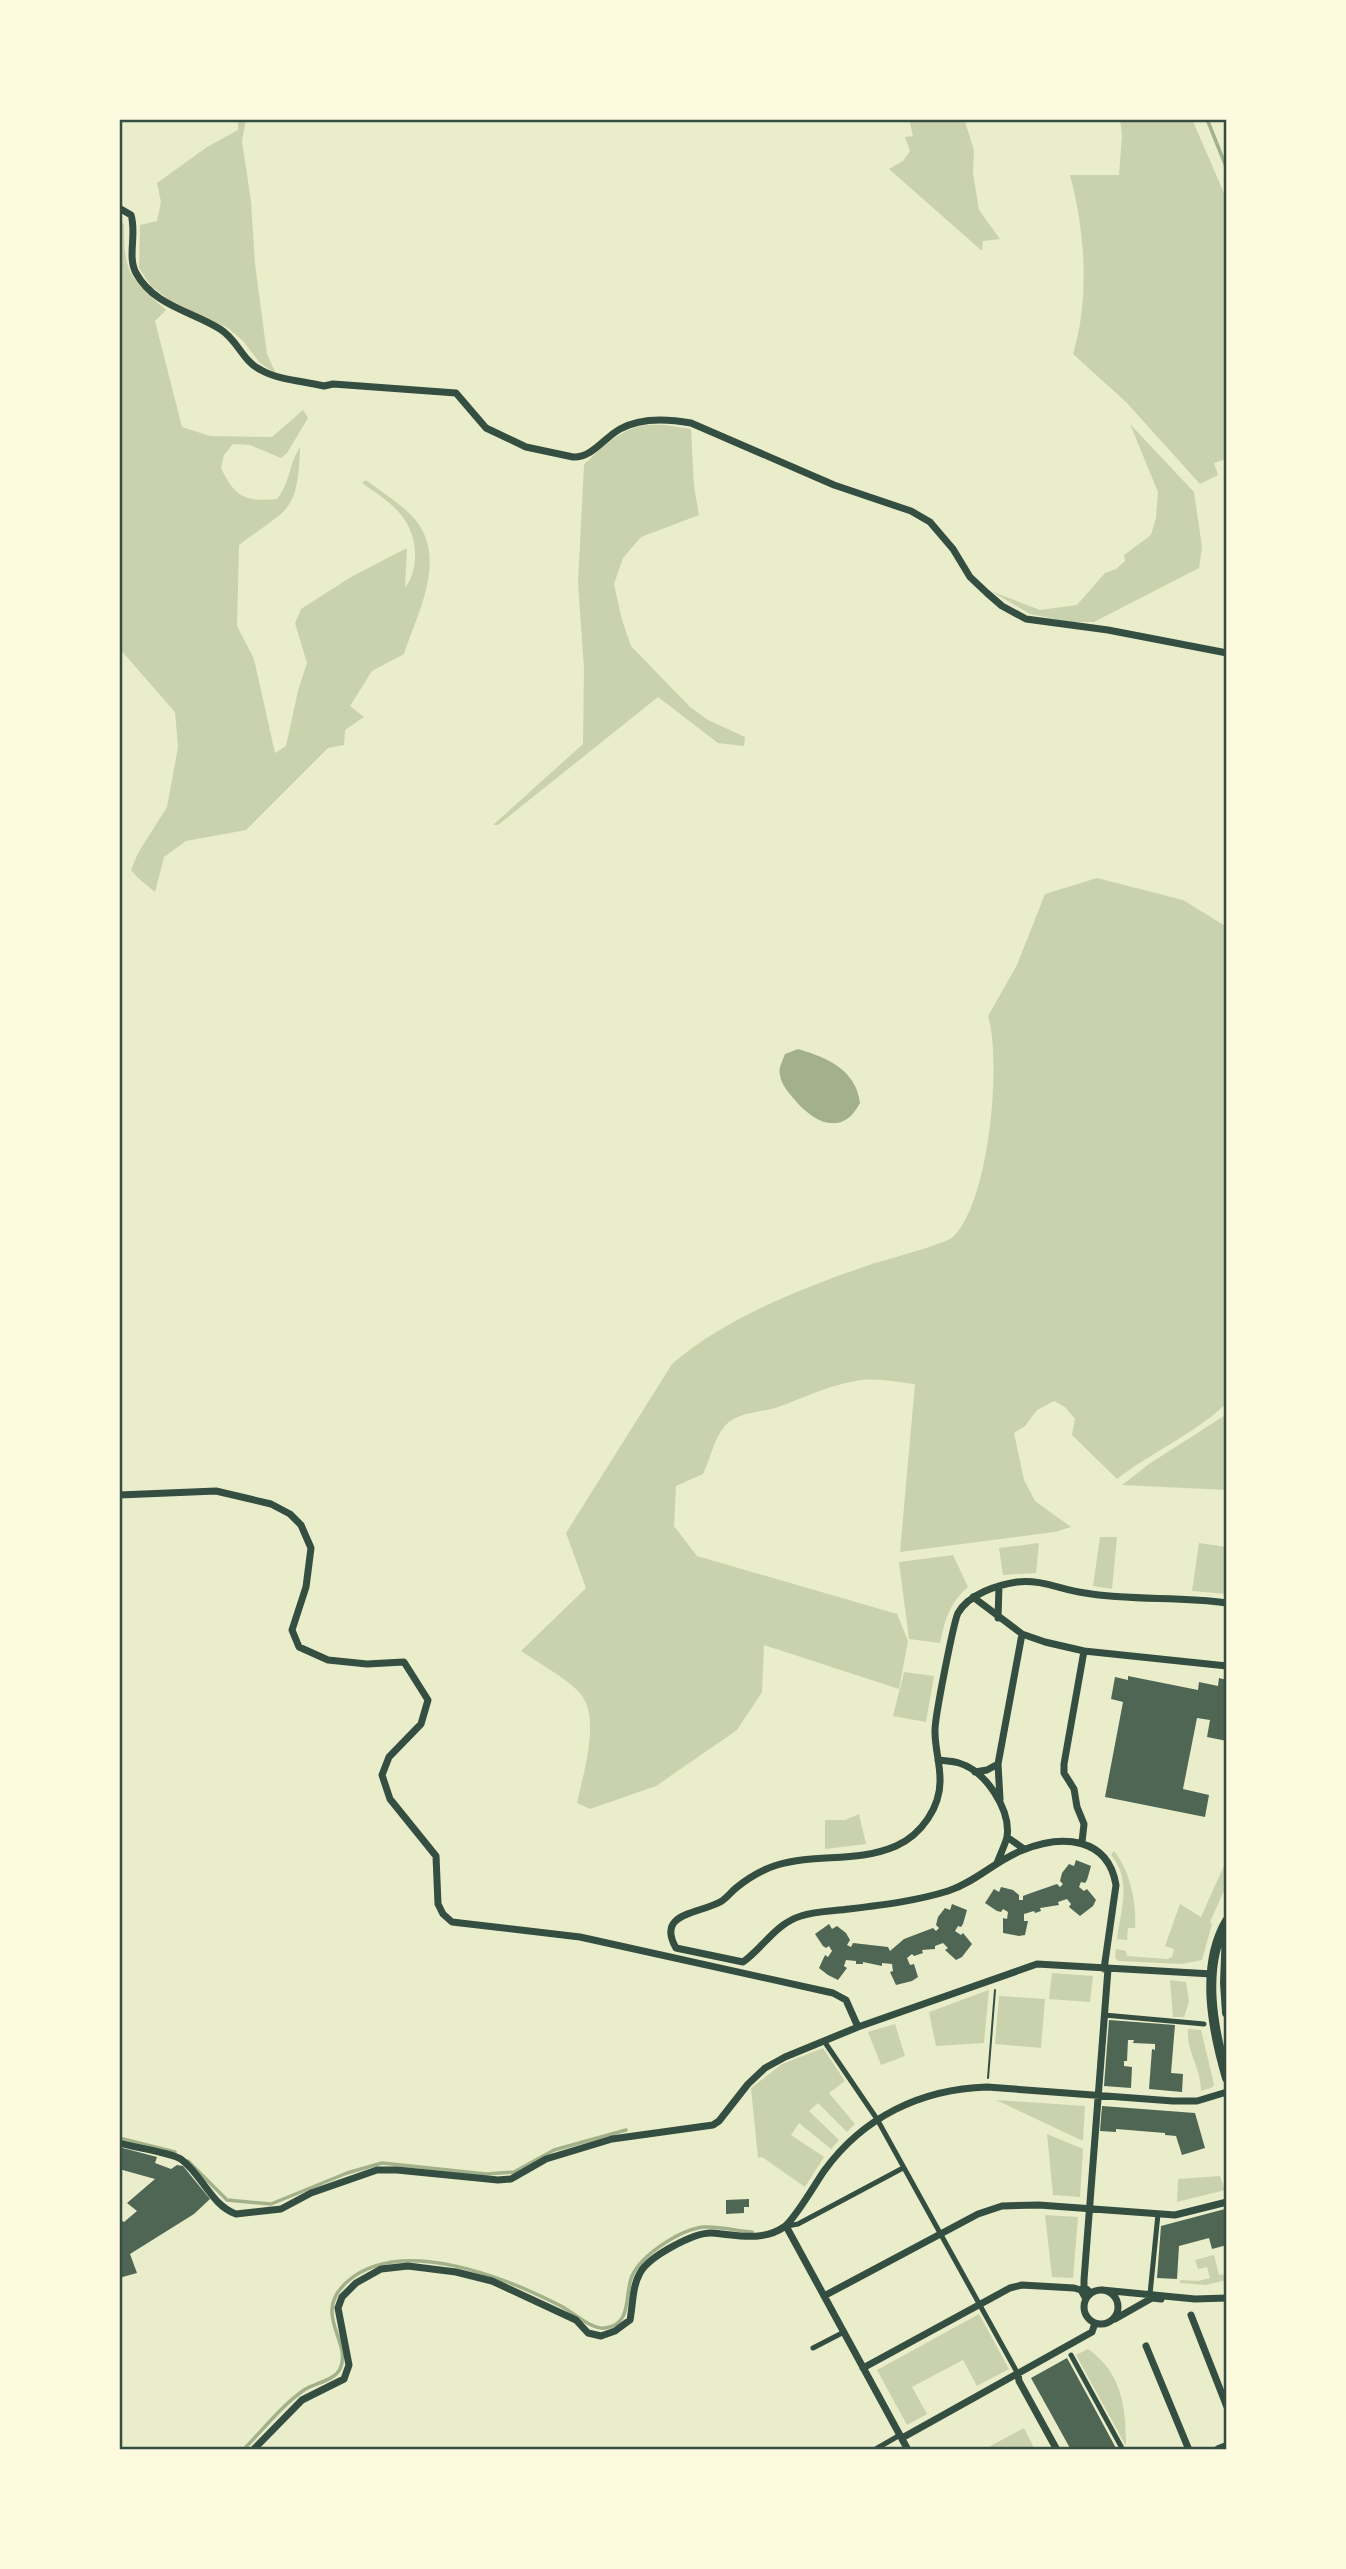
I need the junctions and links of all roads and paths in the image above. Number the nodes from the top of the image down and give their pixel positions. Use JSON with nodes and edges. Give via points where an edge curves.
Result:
{"nodes":[{"id":1,"x":119,"y":208,"type":"edge"},
{"id":2,"x":1227,"y":653,"type":"edge"},
{"id":3,"x":119,"y":1495,"type":"edge"},
{"id":4,"x":999,"y":1586,"type":"junction"},
{"id":5,"x":973,"y":1597,"type":"junction"},
{"id":6,"x":1227,"y":1603,"type":"edge"},
{"id":7,"x":998,"y":1618,"type":"junction"},
{"id":8,"x":1022,"y":1634,"type":"junction"},
{"id":9,"x":1084,"y":1651,"type":"junction"},
{"id":10,"x":1227,"y":1666,"type":"edge"},
{"id":11,"x":938,"y":1760,"type":"junction"},
{"id":12,"x":998,"y":1764,"type":"junction"},
{"id":13,"x":975,"y":1772,"type":"junction"},
{"id":14,"x":1000,"y":1800,"type":"junction"},
{"id":15,"x":1007,"y":1837,"type":"junction"},
{"id":16,"x":1082,"y":1842,"type":"junction"},
{"id":17,"x":1024,"y":1849,"type":"junction"},
{"id":18,"x":997,"y":1864,"type":"junction"},
{"id":19,"x":1227,"y":1921,"type":"edge"},
{"id":20,"x":1227,"y":1931,"type":"edge"},
{"id":21,"x":1106,"y":1969,"type":"junction"},
{"id":22,"x":1212,"y":1974,"type":"junction"},
{"id":23,"x":996,"y":1978,"type":"junction"},
{"id":24,"x":1227,"y":2013,"type":"edge"},
{"id":25,"x":1104,"y":2015,"type":"junction"},
{"id":26,"x":1204,"y":2024,"type":"dead end"},
{"id":27,"x":858,"y":2027,"type":"junction"},
{"id":28,"x":824,"y":2041,"type":"junction"},
{"id":29,"x":1227,"y":2078,"type":"edge"},
{"id":30,"x":988,"y":2081,"type":"dead end"},
{"id":31,"x":1227,"y":2092,"type":"edge"},
{"id":32,"x":1097,"y":2095,"type":"junction"},
{"id":33,"x":877,"y":2119,"type":"junction"},
{"id":34,"x":119,"y":2143,"type":"edge"},
{"id":35,"x":903,"y":2168,"type":"junction"},
{"id":36,"x":1227,"y":2202,"type":"edge"},
{"id":37,"x":1089,"y":2209,"type":"junction"},
{"id":38,"x":1158,"y":2214,"type":"junction"},
{"id":39,"x":786,"y":2226,"type":"junction"},
{"id":40,"x":940,"y":2235,"type":"junction"},
{"id":41,"x":1102,"y":2290,"type":"junction"},
{"id":42,"x":1150,"y":2294,"type":"junction"},
{"id":43,"x":824,"y":2296,"type":"junction"},
{"id":44,"x":1088,"y":2296,"type":"junction"},
{"id":45,"x":1182,"y":2297,"type":"junction"},
{"id":46,"x":1227,"y":2298,"type":"edge"},
{"id":47,"x":980,"y":2304,"type":"junction"},
{"id":48,"x":1191,"y":2315,"type":"dead end"},
{"id":49,"x":1111,"y":2321,"type":"junction"},
{"id":50,"x":1095,"y":2323,"type":"junction"},
{"id":51,"x":844,"y":2332,"type":"junction"},
{"id":52,"x":1146,"y":2346,"type":"dead end"},
{"id":53,"x":813,"y":2348,"type":"dead end"},
{"id":54,"x":1070,"y":2355,"type":"dead end"},
{"id":55,"x":863,"y":2368,"type":"junction"},
{"id":56,"x":1018,"y":2374,"type":"junction"},
{"id":57,"x":1227,"y":2407,"type":"edge"},
{"id":58,"x":901,"y":2437,"type":"junction"},
{"id":59,"x":1227,"y":2447,"type":"edge"},
{"id":60,"x":253,"y":2450,"type":"edge"},
{"id":61,"x":874,"y":2450,"type":"edge"},
{"id":62,"x":908,"y":2450,"type":"edge"},
{"id":63,"x":1057,"y":2450,"type":"edge"},
{"id":64,"x":1123,"y":2450,"type":"edge"},
{"id":65,"x":1189,"y":2450,"type":"edge"},
{"id":66,"x":1219,"y":2450,"type":"edge"}],
"edges":[{"from":1,"to":2,"type":"street","via":[[131,215],[133,270],[141,282],[156,297],[220,329],[262,372],[324,386],[456,393],[486,428],[526,447],[573,457],[590,452],[633,423],[691,423],[834,485],[911,510],[930,522],[987,593],[1026,619]]},
{"from":3,"to":27,"type":"street","via":[[216,1491],[271,1504],[301,1525],[310,1548],[306,1587],[292,1630],[299,1647],[328,1660],[404,1662],[428,1700],[421,1724],[389,1757],[382,1775],[390,1799],[436,1856],[438,1904],[452,1922],[580,1937],[833,1993],[846,2000]]},
{"from":4,"to":5,"type":"street"},
{"from":4,"to":6,"type":"street","via":[[1019,1581],[1046,1583],[1083,1593]]},
{"from":4,"to":7,"type":"street"},
{"from":5,"to":7,"type":"street"},
{"from":5,"to":11,"type":"street","via":[[958,1613],[934,1730]]},
{"from":7,"to":8,"type":"street"},
{"from":8,"to":9,"type":"street"},
{"from":8,"to":12,"type":"street"},
{"from":9,"to":10,"type":"street"},
{"from":9,"to":16,"type":"street","via":[[1064,1764],[1084,1824]]},
{"from":11,"to":13,"type":"street","via":[[961,1763]]},
{"from":11,"to":18,"type":"street","via":[[935,1807],[921,1829],[898,1845],[866,1856],[776,1865],[753,1875],[721,1902],[676,1920],[670,1938],[676,1948],[743,1962],[774,1930],[801,1915],[918,1899],[952,1890]]},
{"from":12,"to":13,"type":"street"},
{"from":12,"to":14,"type":"street"},
{"from":13,"to":14,"type":"street"},
{"from":14,"to":15,"type":"street"},
{"from":15,"to":17,"type":"street"},
{"from":15,"to":18,"type":"street"},
{"from":16,"to":17,"type":"street"},
{"from":16,"to":21,"type":"street","via":[[1095,1847],[1114,1872]]},
{"from":17,"to":18,"type":"street"},
{"from":19,"to":22,"type":"main road","via":[[1219,1934]]},
{"from":20,"to":24,"type":"main road"},
{"from":21,"to":22,"type":"street"},
{"from":21,"to":23,"type":"street","via":[[1037,1964]]},
{"from":21,"to":25,"type":"street"},
{"from":22,"to":29,"type":"main road","via":[[1214,2017]]},
{"from":23,"to":27,"type":"street"},
{"from":23,"to":30,"type":"path"},
{"from":25,"to":26,"type":"street"},
{"from":25,"to":32,"type":"street"},
{"from":27,"to":28,"type":"street"},
{"from":28,"to":33,"type":"street"},
{"from":28,"to":34,"type":"street","via":[[765,2068],[713,2125],[612,2139],[546,2159],[511,2179],[377,2170],[311,2193],[281,2209],[244,2213],[229,2211],[181,2159]]},
{"from":31,"to":32,"type":"street","via":[[1197,2101]]},
{"from":32,"to":33,"type":"street","via":[[960,2088],[931,2094]]},
{"from":32,"to":37,"type":"street"},
{"from":33,"to":35,"type":"street"},
{"from":33,"to":39,"type":"street","via":[[834,2158]]},
{"from":35,"to":39,"type":"street","via":[[798,2224]]},
{"from":35,"to":40,"type":"street"},
{"from":36,"to":38,"type":"street","via":[[1175,2215]]},
{"from":37,"to":38,"type":"street"},
{"from":37,"to":40,"type":"street","via":[[1002,2206]]},
{"from":37,"to":44,"type":"street","via":[[1084,2280]]},
{"from":38,"to":42,"type":"street"},
{"from":39,"to":43,"type":"street"},
{"from":39,"to":60,"type":"street","via":[[765,2236],[708,2233],[658,2255],[641,2270],[630,2320],[601,2336],[492,2281],[408,2266],[381,2269],[356,2283],[338,2308],[349,2365],[344,2379],[302,2400]]},
{"from":40,"to":43,"type":"street"},
{"from":40,"to":47,"type":"street"},
{"from":41,"to":42,"type":"street"},
{"from":41,"to":44,"type":"street"},
{"from":41,"to":49,"type":"street","via":[[1117,2303]]},
{"from":42,"to":45,"type":"street"},
{"from":43,"to":51,"type":"street"},
{"from":44,"to":47,"type":"street","via":[[1074,2288],[1021,2285]]},
{"from":44,"to":50,"type":"street","via":[[1085,2314]]},
{"from":45,"to":46,"type":"street"},
{"from":45,"to":49,"type":"street","via":[[1152,2298]]},
{"from":47,"to":55,"type":"street"},
{"from":47,"to":56,"type":"street"},
{"from":48,"to":57,"type":"street"},
{"from":49,"to":50,"type":"street"},
{"from":50,"to":56,"type":"street","via":[[1092,2332]]},
{"from":51,"to":53,"type":"street"},
{"from":51,"to":55,"type":"street"},
{"from":52,"to":65,"type":"street"},
{"from":54,"to":64,"type":"street"},
{"from":55,"to":58,"type":"street"},
{"from":56,"to":58,"type":"street"},
{"from":56,"to":63,"type":"street"},
{"from":58,"to":61,"type":"street"},
{"from":58,"to":62,"type":"street"},
{"from":59,"to":66,"type":"main road"}]}
